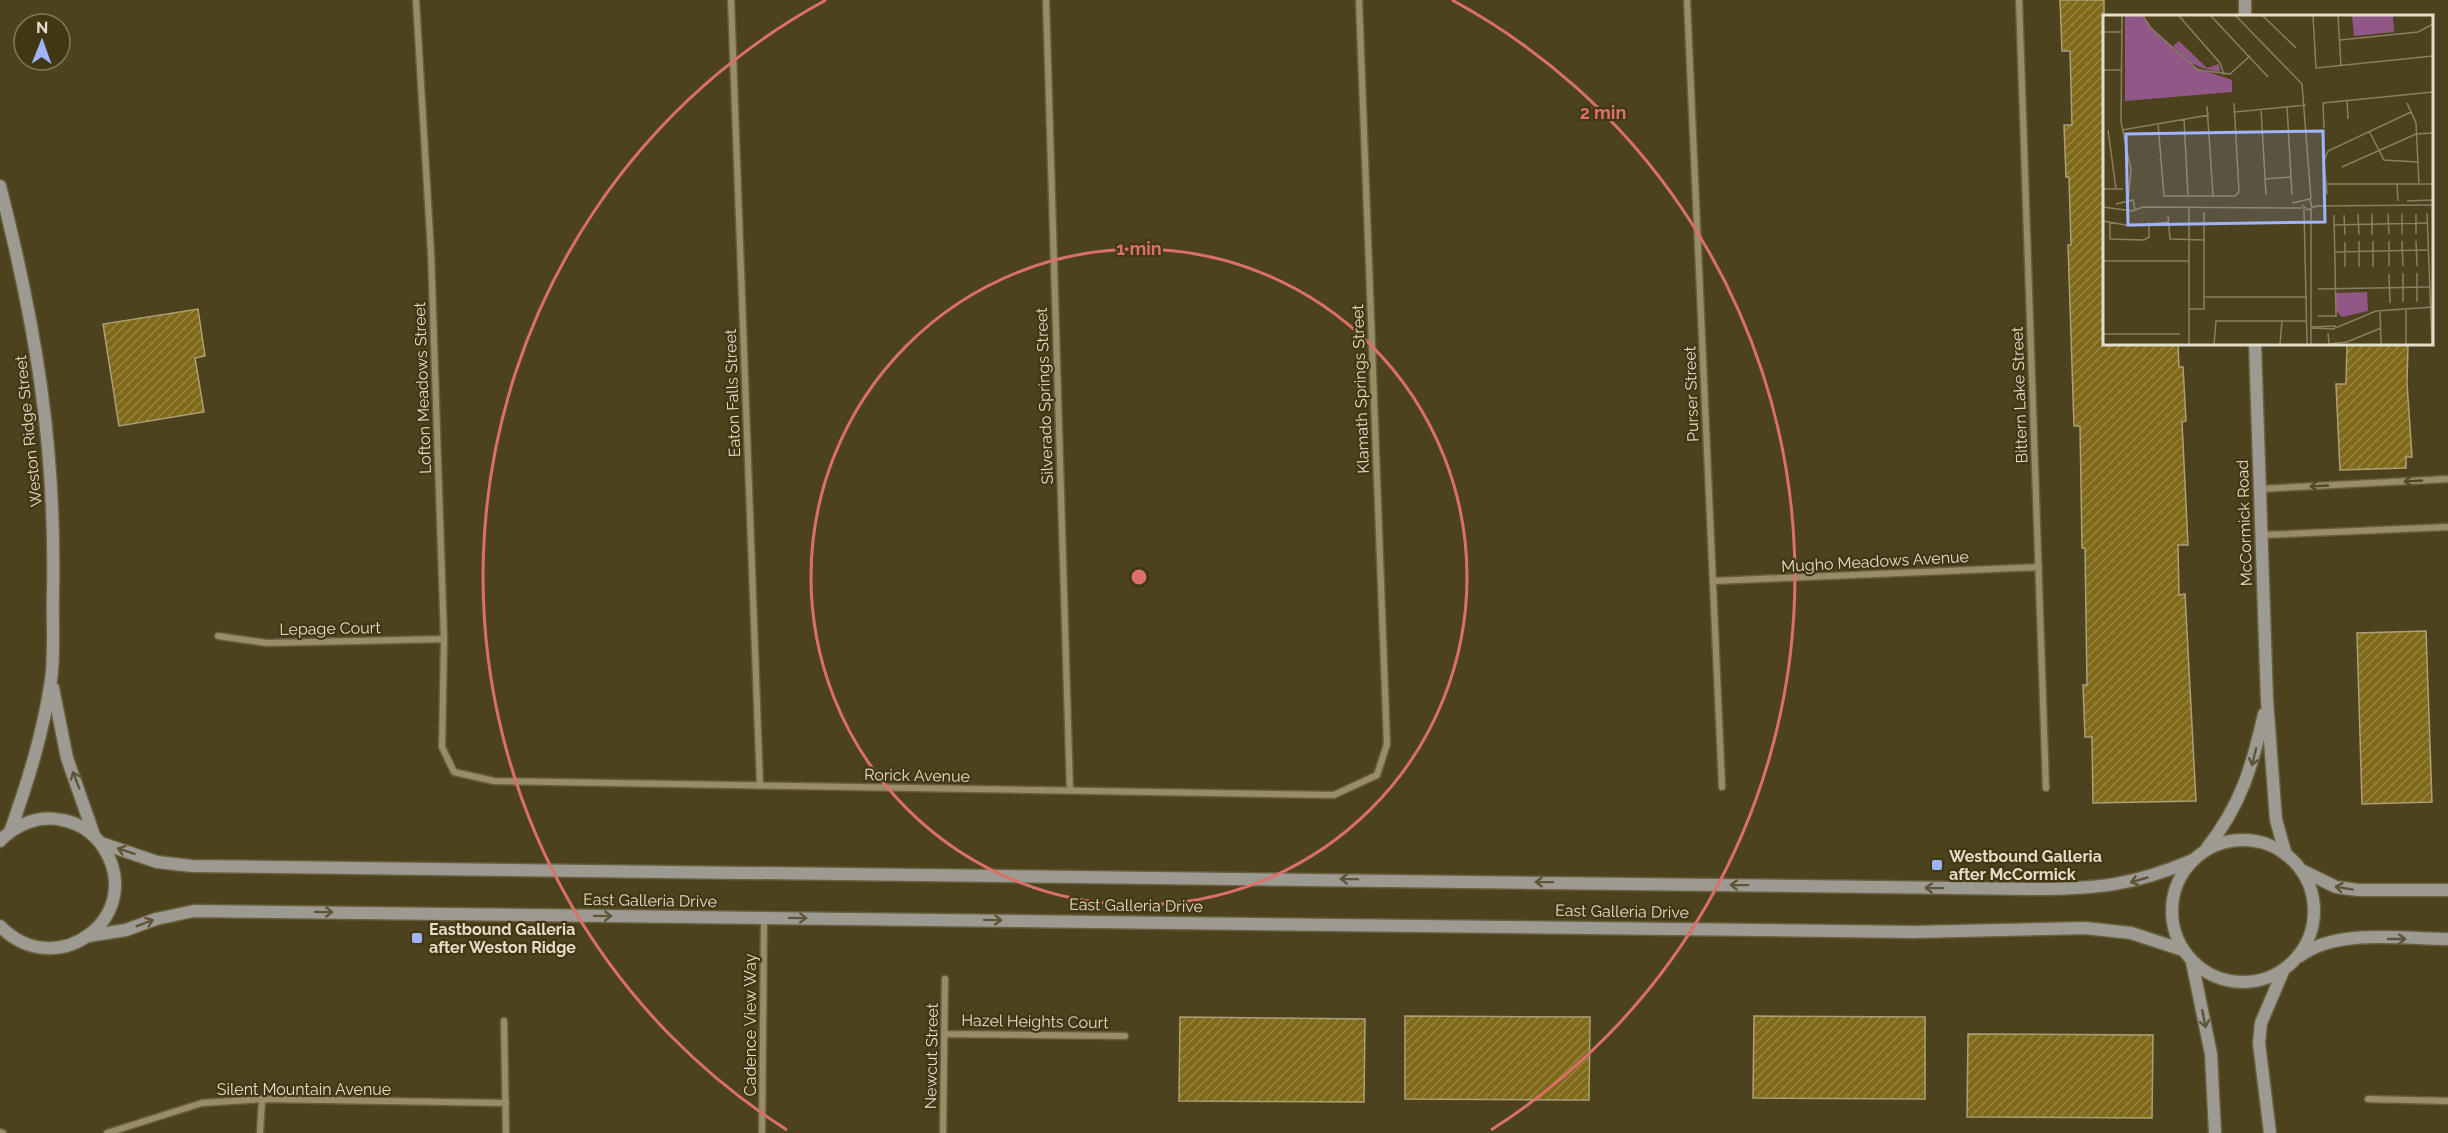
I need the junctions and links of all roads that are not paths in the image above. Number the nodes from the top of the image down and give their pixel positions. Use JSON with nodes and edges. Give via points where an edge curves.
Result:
{"nodes":[{"id":1,"x":416,"y":0,"type":"edge"},
{"id":2,"x":731,"y":0,"type":"edge"},
{"id":3,"x":1046,"y":0,"type":"edge"},
{"id":4,"x":1359,"y":0,"type":"edge"},
{"id":5,"x":1688,"y":0,"type":"edge"},
{"id":6,"x":2019,"y":0,"type":"edge"},
{"id":7,"x":0,"y":186,"type":"edge"},
{"id":8,"x":2255,"y":345,"type":"edge"},
{"id":9,"x":2448,"y":479,"type":"edge"},
{"id":10,"x":2259,"y":489,"type":"junction"},
{"id":11,"x":2448,"y":527,"type":"edge"},
{"id":12,"x":2262,"y":535,"type":"junction"},
{"id":13,"x":2039,"y":567,"type":"junction"},
{"id":14,"x":1713,"y":581,"type":"junction"},
{"id":15,"x":218,"y":636,"type":"dead end"},
{"id":16,"x":444,"y":639,"type":"junction"},
{"id":17,"x":51,"y":677,"type":"junction"},
{"id":18,"x":2267,"y":700,"type":"junction"},
{"id":19,"x":454,"y":772,"type":"joint"},
{"id":20,"x":1377,"y":775,"type":"joint"},
{"id":21,"x":760,"y":786,"type":"junction"},
{"id":22,"x":1722,"y":787,"type":"dead end"},
{"id":23,"x":2046,"y":788,"type":"dead end"},
{"id":24,"x":1070,"y":791,"type":"junction"},
{"id":25,"x":3,"y":838,"type":"edge"},
{"id":26,"x":97,"y":840,"type":"junction"},
{"id":27,"x":2204,"y":852,"type":"junction"},
{"id":28,"x":2286,"y":855,"type":"junction"},
{"id":29,"x":2193,"y":860,"type":"junction"},
{"id":30,"x":2301,"y":870,"type":"junction"},
{"id":31,"x":2448,"y":890,"type":"edge"},
{"id":32,"x":764,"y":917,"type":"junction"},
{"id":33,"x":2,"y":930,"type":"edge"},
{"id":34,"x":88,"y":936,"type":"junction"},
{"id":35,"x":2448,"y":939,"type":"edge"},
{"id":36,"x":2183,"y":950,"type":"junction"},
{"id":37,"x":2192,"y":962,"type":"junction"},
{"id":38,"x":2289,"y":965,"type":"junction"},
{"id":39,"x":945,"y":979,"type":"dead end"},
{"id":40,"x":504,"y":1022,"type":"dead end"},
{"id":41,"x":944,"y":1034,"type":"junction"},
{"id":42,"x":1125,"y":1035,"type":"dead end"},
{"id":43,"x":262,"y":1099,"type":"junction"},
{"id":44,"x":2368,"y":1099,"type":"dead end"},
{"id":45,"x":2448,"y":1101,"type":"edge"},
{"id":46,"x":506,"y":1103,"type":"junction"},
{"id":47,"x":106,"y":1133,"type":"edge"},
{"id":48,"x":261,"y":1133,"type":"edge"},
{"id":49,"x":506,"y":1133,"type":"edge"},
{"id":50,"x":762,"y":1133,"type":"edge"},
{"id":51,"x":943,"y":1133,"type":"edge"},
{"id":52,"x":2215,"y":1133,"type":"edge"},
{"id":53,"x":2270,"y":1133,"type":"edge"}],
"edges":[{"from":1,"to":16,"type":"street","name":"Lofton Meadows Street","via":[[432,253]]},
{"from":2,"to":21,"type":"street","name":"Eaton Falls Street"},
{"from":3,"to":24,"type":"street","name":"Silverado Springs Street"},
{"from":4,"to":20,"type":"street","name":"Klamath Springs Street","via":[[1387,744]]},
{"from":5,"to":14,"type":"street","name":"Purser Street"},
{"from":6,"to":13,"type":"street","name":"Bittern Lake Street"},
{"from":7,"to":17,"type":"main road","name":"Weston Ridge Street","via":[[32,319],[50,446],[54,545]]},
{"from":8,"to":10,"type":"main road","name":"McCormick Road"},
{"from":9,"to":10,"type":"street","one_way":true},
{"from":10,"to":12,"type":"main road","name":"McCormick Road"},
{"from":11,"to":12,"type":"street"},
{"from":12,"to":18,"type":"main road","name":"McCormick Road"},
{"from":13,"to":14,"type":"street","name":"Mugho Meadows Avenue"},
{"from":13,"to":23,"type":"street","name":"Bittern Lake Street"},
{"from":14,"to":22,"type":"street","name":"Purser Street"},
{"from":15,"to":16,"type":"street","name":"Lepage Court","via":[[267,643]]},
{"from":16,"to":19,"type":"street","name":"Lofton Meadows Street","via":[[442,747]]},
{"from":17,"to":25,"type":"main road","name":"Weston Ridge Street","via":[[36,759]]},
{"from":26,"to":17,"type":"main road","name":"Weston Ridge Street","one_way":true,"via":[[67,758]]},
{"from":18,"to":27,"type":"main road","name":"McCormick Road","one_way":true,"via":[[2245,785],[2234,809]]},
{"from":18,"to":28,"type":"main road","name":"McCormick Road","via":[[2276,820]]},
{"from":19,"to":21,"type":"street","name":"Rorick Avenue","via":[[494,781]]},
{"from":20,"to":24,"type":"street","name":"Rorick Avenue","via":[[1334,795]]},
{"from":21,"to":24,"type":"street","name":"Rorick Avenue"},
{"from":25,"to":26,"type":"main road","name":"East Galleria Drive","via":[[37,820],[57,819],[77,825]]},
{"from":29,"to":26,"type":"main road","name":"East Galleria Drive","one_way":true,"via":[[2125,884],[2091,889],[2034,889],[192,866],[157,862]]},
{"from":26,"to":34,"type":"main road","name":"Weston Ridge Street","via":[[114,871],[114,892],[103,921]]},
{"from":27,"to":28,"type":"main road","via":[[2244,840],[2268,845]]},
{"from":27,"to":29,"type":"main road"},
{"from":28,"to":30,"type":"main road"},
{"from":29,"to":36,"type":"main road","via":[[2177,882],[2173,896],[2172,924]]},
{"from":31,"to":30,"type":"main road","one_way":true,"via":[[2358,890],[2336,887]]},
{"from":30,"to":38,"type":"main road","via":[[2311,889],[2313,919],[2308,939]]},
{"from":34,"to":32,"type":"main road","name":"East Galleria Drive","one_way":true,"via":[[126,930],[194,910]]},
{"from":32,"to":36,"type":"main road","name":"East Galleria Drive","one_way":true,"via":[[1914,932],[2085,928],[2131,933]]},
{"from":32,"to":50,"type":"street","name":"Cadence View Way"},
{"from":33,"to":34,"type":"main road","name":"East Galleria Drive","via":[[22,943],[51,949],[71,946]]},
{"from":38,"to":35,"type":"main road","one_way":true,"via":[[2310,949],[2337,939]]},
{"from":36,"to":37,"type":"main road"},
{"from":37,"to":38,"type":"main road","via":[[2231,982],[2261,980]]},
{"from":37,"to":52,"type":"main road","one_way":true,"via":[[2211,1054]]},
{"from":38,"to":53,"type":"main road","via":[[2261,1023],[2259,1042]]},
{"from":39,"to":41,"type":"street","name":"Newcut Street"},
{"from":40,"to":46,"type":"street"},
{"from":41,"to":42,"type":"street","name":"Hazel Heights Court"},
{"from":41,"to":51,"type":"street","name":"Newcut Street"},
{"from":43,"to":46,"type":"street","name":"Silent Mountain Avenue"},
{"from":43,"to":47,"type":"street","name":"Silent Mountain Avenue","via":[[202,1103]]},
{"from":43,"to":48,"type":"street"},
{"from":44,"to":45,"type":"street"},
{"from":46,"to":49,"type":"street"}]}
